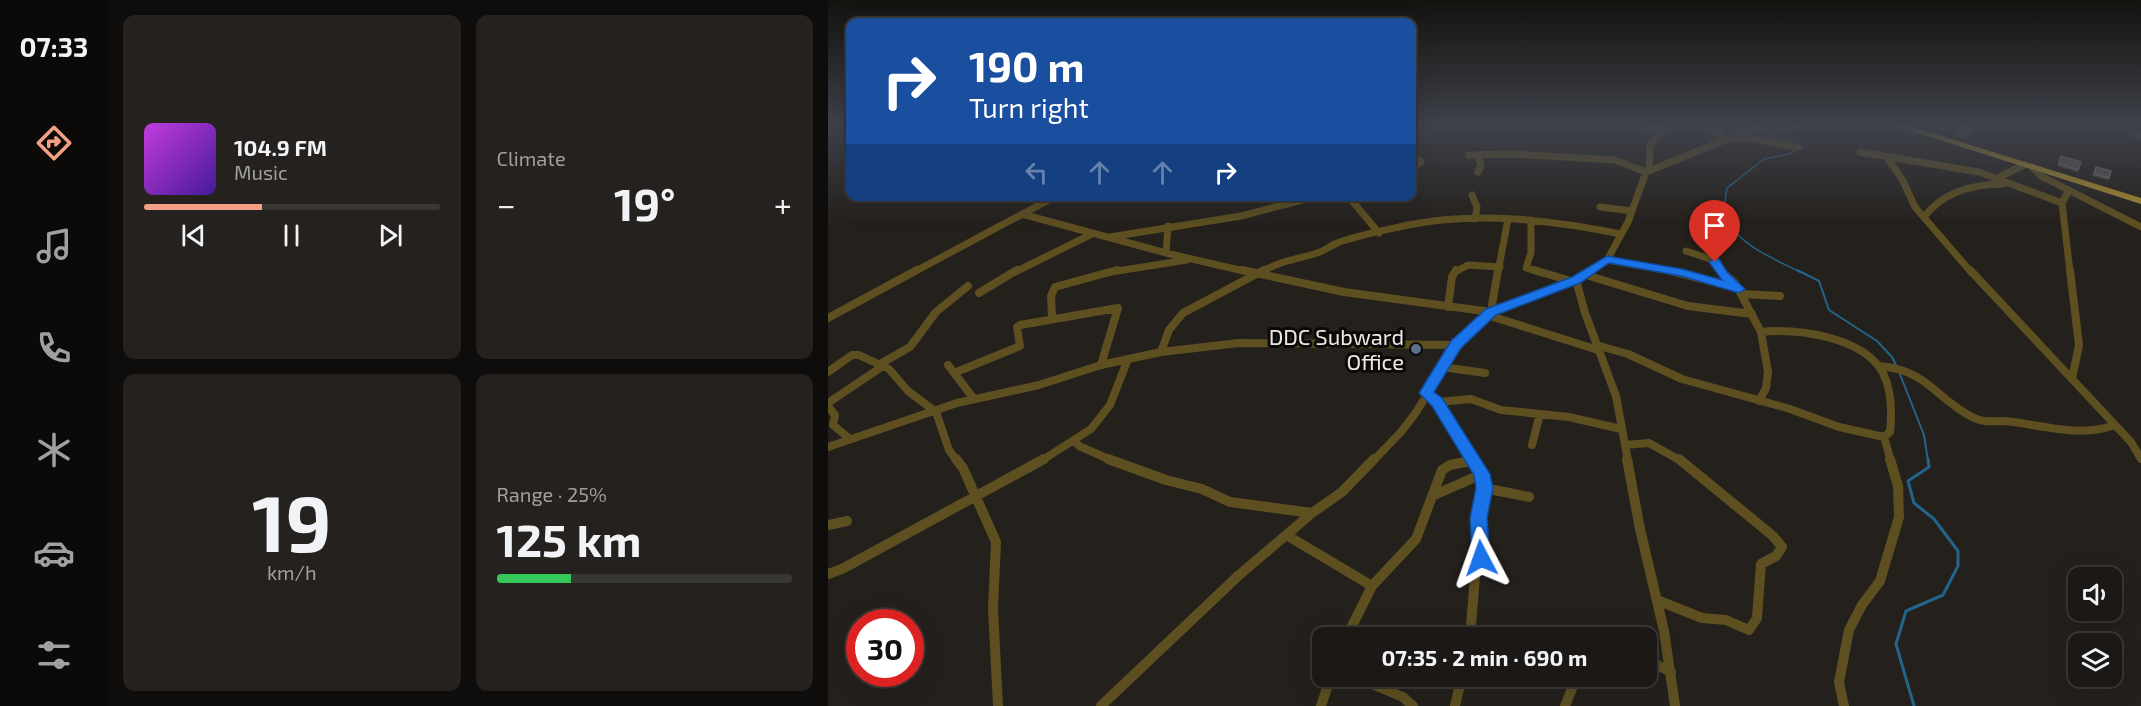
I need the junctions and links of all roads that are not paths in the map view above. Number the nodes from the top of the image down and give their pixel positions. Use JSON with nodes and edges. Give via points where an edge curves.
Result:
{"nodes":[{"id":1,"x":1478,"y":159,"type":"edge"},
{"id":2,"x":1598,"y":159,"type":"edge"},
{"id":3,"x":1648,"y":159,"type":"edge"},
{"id":4,"x":1676,"y":159,"type":"edge"},
{"id":5,"x":1888,"y":159,"type":"edge"},
{"id":6,"x":1899,"y":159,"type":"edge"},
{"id":7,"x":2005,"y":159,"type":"edge"},
{"id":8,"x":2028,"y":166,"type":"junction"},
{"id":9,"x":1647,"y":171,"type":"junction"},
{"id":10,"x":1478,"y":172,"type":"dead end"},
{"id":11,"x":1997,"y":178,"type":"junction"},
{"id":12,"x":2012,"y":185,"type":"junction"},
{"id":13,"x":2069,"y":190,"type":"junction"},
{"id":14,"x":1472,"y":195,"type":"dead end"},
{"id":15,"x":1047,"y":201,"type":"edge"},
{"id":16,"x":1299,"y":201,"type":"edge"},
{"id":17,"x":1352,"y":201,"type":"edge"},
{"id":18,"x":2141,"y":201,"type":"edge"},
{"id":19,"x":2062,"y":203,"type":"junction"},
{"id":20,"x":1600,"y":207,"type":"dead end"},
{"id":21,"x":1632,"y":211,"type":"junction"},
{"id":22,"x":1022,"y":214,"type":"junction"},
{"id":23,"x":1924,"y":217,"type":"junction"},
{"id":24,"x":1474,"y":219,"type":"junction"},
{"id":25,"x":1508,"y":219,"type":"junction"},
{"id":26,"x":1531,"y":220,"type":"junction"},
{"id":27,"x":1168,"y":226,"type":"junction"},
{"id":28,"x":2141,"y":227,"type":"edge"},
{"id":29,"x":1092,"y":234,"type":"junction"},
{"id":30,"x":1379,"y":234,"type":"junction"},
{"id":31,"x":1621,"y":234,"type":"junction"},
{"id":32,"x":1107,"y":238,"type":"junction"},
{"id":33,"x":1686,"y":251,"type":"dead end"},
{"id":34,"x":1166,"y":253,"type":"junction"},
{"id":35,"x":1193,"y":259,"type":"junction"},
{"id":36,"x":1607,"y":260,"type":"junction"},
{"id":37,"x":1500,"y":267,"type":"junction"},
{"id":38,"x":1257,"y":274,"type":"junction"},
{"id":39,"x":1586,"y":275,"type":"junction"},
{"id":40,"x":1574,"y":281,"type":"junction"},
{"id":41,"x":968,"y":286,"type":"dead end"},
{"id":42,"x":1740,"y":291,"type":"junction"},
{"id":43,"x":979,"y":293,"type":"dead end"},
{"id":44,"x":1780,"y":296,"type":"dead end"},
{"id":45,"x":1448,"y":307,"type":"junction"},
{"id":46,"x":1491,"y":313,"type":"junction"},
{"id":47,"x":1752,"y":314,"type":"junction"},
{"id":48,"x":828,"y":318,"type":"edge"},
{"id":49,"x":1052,"y":318,"type":"junction"},
{"id":50,"x":1761,"y":332,"type":"junction"},
{"id":51,"x":1456,"y":345,"type":"junction"},
{"id":52,"x":1597,"y":348,"type":"junction"},
{"id":53,"x":1161,"y":352,"type":"junction"},
{"id":54,"x":1128,"y":359,"type":"junction"},
{"id":55,"x":882,"y":365,"type":"junction"},
{"id":56,"x":1101,"y":365,"type":"junction"},
{"id":57,"x":1884,"y":366,"type":"junction"},
{"id":58,"x":1442,"y":367,"type":"junction"},
{"id":59,"x":828,"y":372,"type":"edge"},
{"id":60,"x":1485,"y":373,"type":"dead end"},
{"id":61,"x":2072,"y":379,"type":"junction"},
{"id":62,"x":1426,"y":393,"type":"junction"},
{"id":63,"x":974,"y":399,"type":"junction"},
{"id":64,"x":1759,"y":401,"type":"junction"},
{"id":65,"x":1437,"y":402,"type":"junction"},
{"id":66,"x":828,"y":405,"type":"edge"},
{"id":67,"x":933,"y":410,"type":"junction"},
{"id":68,"x":1540,"y":414,"type":"junction"},
{"id":69,"x":2115,"y":425,"type":"junction"},
{"id":70,"x":1621,"y":429,"type":"junction"},
{"id":71,"x":1884,"y":437,"type":"junction"},
{"id":72,"x":850,"y":439,"type":"junction"},
{"id":73,"x":1075,"y":441,"type":"junction"},
{"id":74,"x":1625,"y":445,"type":"junction"},
{"id":75,"x":1532,"y":446,"type":"dead end"},
{"id":76,"x":828,"y":447,"type":"edge"},
{"id":77,"x":2141,"y":459,"type":"edge"},
{"id":78,"x":1475,"y":460,"type":"junction"},
{"id":79,"x":1482,"y":474,"type":"junction"},
{"id":80,"x":1484,"y":488,"type":"junction"},
{"id":81,"x":977,"y":496,"type":"junction"},
{"id":82,"x":1432,"y":496,"type":"junction"},
{"id":83,"x":1530,"y":497,"type":"dead end"},
{"id":84,"x":1312,"y":513,"type":"junction"},
{"id":85,"x":847,"y":521,"type":"dead end"},
{"id":86,"x":828,"y":525,"type":"edge"},
{"id":87,"x":1288,"y":536,"type":"junction"},
{"id":88,"x":828,"y":574,"type":"edge"},
{"id":89,"x":1372,"y":586,"type":"junction"},
{"id":90,"x":1657,"y":600,"type":"junction"},
{"id":91,"x":1352,"y":627,"type":"edge"},
{"id":92,"x":1471,"y":627,"type":"edge"},
{"id":93,"x":1657,"y":665,"type":"edge"},
{"id":94,"x":1671,"y":672,"type":"junction"},
{"id":95,"x":1327,"y":687,"type":"edge"},
{"id":96,"x":1379,"y":687,"type":"edge"},
{"id":97,"x":1459,"y":687,"type":"edge"},
{"id":98,"x":1573,"y":687,"type":"edge"},
{"id":99,"x":998,"y":706,"type":"edge"},
{"id":100,"x":1101,"y":706,"type":"edge"},
{"id":101,"x":1321,"y":706,"type":"edge"},
{"id":102,"x":1413,"y":706,"type":"edge"},
{"id":103,"x":1455,"y":706,"type":"edge"},
{"id":104,"x":1565,"y":706,"type":"edge"},
{"id":105,"x":1675,"y":706,"type":"edge"},
{"id":106,"x":1844,"y":706,"type":"edge"}],
"edges":[{"from":1,"to":10,"type":"street"},
{"from":2,"to":9,"type":"street"},
{"from":3,"to":9,"type":"street"},
{"from":4,"to":9,"type":"street"},
{"from":5,"to":23,"type":"street"},
{"from":6,"to":11,"type":"street"},
{"from":7,"to":8,"type":"highway"},
{"from":8,"to":11,"type":"street"},
{"from":8,"to":13,"type":"street"},
{"from":8,"to":18,"type":"highway"},
{"from":9,"to":21,"type":"street"},
{"from":11,"to":12,"type":"street"},
{"from":12,"to":19,"type":"street"},
{"from":12,"to":23,"type":"street","via":[[1976,184],[1936,202]]},
{"from":13,"to":19,"type":"street"},
{"from":13,"to":28,"type":"street"},
{"from":14,"to":24,"type":"street","via":[[1477,207]]},
{"from":15,"to":22,"type":"street"},
{"from":16,"to":27,"type":"street","via":[[1241,216]]},
{"from":17,"to":30,"type":"street"},
{"from":19,"to":61,"type":"street","via":[[2079,345]]},
{"from":20,"to":21,"type":"street"},
{"from":21,"to":31,"type":"street"},
{"from":22,"to":29,"type":"street"},
{"from":22,"to":48,"type":"street"},
{"from":23,"to":61,"type":"street"},
{"from":24,"to":25,"type":"street"},
{"from":24,"to":30,"type":"street","via":[[1410,225]]},
{"from":25,"to":26,"type":"street"},
{"from":25,"to":37,"type":"street"},
{"from":26,"to":31,"type":"street"},
{"from":26,"to":40,"type":"street","via":[[1527,268]]},
{"from":27,"to":32,"type":"street"},
{"from":27,"to":34,"type":"street"},
{"from":29,"to":32,"type":"street"},
{"from":29,"to":43,"type":"street","via":[[1028,264]]},
{"from":30,"to":38,"type":"street","via":[[1282,261]]},
{"from":31,"to":36,"type":"street"},
{"from":32,"to":34,"type":"street"},
{"from":33,"to":42,"type":"street","via":[[1713,260]]},
{"from":34,"to":35,"type":"street"},
{"from":35,"to":38,"type":"street"},
{"from":35,"to":49,"type":"street","via":[[1108,272],[1055,287],[1051,296]]},
{"from":36,"to":39,"type":"street"},
{"from":36,"to":42,"type":"street","via":[[1682,273]]},
{"from":37,"to":45,"type":"street","via":[[1468,265],[1457,269],[1452,277]]},
{"from":37,"to":46,"type":"street"},
{"from":38,"to":45,"type":"street"},
{"from":38,"to":53,"type":"street","via":[[1177,318]]},
{"from":39,"to":40,"type":"street"},
{"from":39,"to":47,"type":"street","via":[[1706,311]]},
{"from":40,"to":46,"type":"street"},
{"from":40,"to":52,"type":"street"},
{"from":41,"to":55,"type":"street","via":[[936,312],[910,347]]},
{"from":42,"to":44,"type":"street"},
{"from":42,"to":47,"type":"street"},
{"from":45,"to":46,"type":"street"},
{"from":46,"to":51,"type":"street"},
{"from":46,"to":52,"type":"street"},
{"from":47,"to":50,"type":"street"},
{"from":49,"to":56,"type":"street","via":[[1118,308]]},
{"from":49,"to":63,"type":"street","via":[[1017,327],[1020,346],[951,369]]},
{"from":50,"to":57,"type":"street","via":[[1828,338]]},
{"from":50,"to":64,"type":"street","via":[[1767,378]]},
{"from":51,"to":53,"type":"street","via":[[1239,343]]},
{"from":51,"to":58,"type":"street"},
{"from":52,"to":64,"type":"street","via":[[1628,354],[1682,379]]},
{"from":52,"to":70,"type":"street","via":[[1613,384]]},
{"from":53,"to":54,"type":"street"},
{"from":54,"to":56,"type":"street"},
{"from":54,"to":73,"type":"street","via":[[1110,405],[1091,429]]},
{"from":55,"to":59,"type":"street","via":[[855,354]]},
{"from":55,"to":66,"type":"street"},
{"from":55,"to":67,"type":"street"},
{"from":56,"to":63,"type":"street","via":[[1039,385]]},
{"from":57,"to":69,"type":"street","via":[[1900,366],[1921,377],[1978,420],[2057,429],[2102,429]]},
{"from":57,"to":71,"type":"street","via":[[1891,407],[1890,432]]},
{"from":58,"to":60,"type":"street"},
{"from":58,"to":62,"type":"street"},
{"from":61,"to":69,"type":"street"},
{"from":62,"to":65,"type":"street"},
{"from":62,"to":84,"type":"street","via":[[1401,432],[1342,492]]},
{"from":63,"to":67,"type":"street"},
{"from":64,"to":71,"type":"street"},
{"from":65,"to":68,"type":"street","via":[[1471,399],[1495,408]]},
{"from":65,"to":78,"type":"street"},
{"from":66,"to":72,"type":"street","via":[[835,415],[833,425]]},
{"from":67,"to":72,"type":"street"},
{"from":67,"to":81,"type":"street","via":[[950,450]]},
{"from":68,"to":70,"type":"street"},
{"from":68,"to":75,"type":"street"},
{"from":69,"to":77,"type":"street"},
{"from":70,"to":74,"type":"street"},
{"from":71,"to":106,"type":"street","via":[[1898,486],[1899,517],[1880,581],[1849,630],[1839,682]]},
{"from":72,"to":76,"type":"street"},
{"from":73,"to":81,"type":"street"},
{"from":73,"to":84,"type":"street","via":[[1097,455],[1230,502]]},
{"from":74,"to":90,"type":"street"},
{"from":74,"to":90,"type":"street","via":[[1649,443],[1674,455],[1782,547],[1776,556],[1761,564],[1756,618],[1749,630],[1726,620],[1701,618]]},
{"from":78,"to":79,"type":"street"},
{"from":78,"to":82,"type":"street","via":[[1444,467]]},
{"from":79,"to":80,"type":"street"},
{"from":79,"to":82,"type":"street"},
{"from":80,"to":83,"type":"street"},
{"from":80,"to":92,"type":"street","via":[[1479,518],[1481,558],[1475,576]]},
{"from":81,"to":88,"type":"street"},
{"from":81,"to":99,"type":"street","via":[[997,550],[993,608]]},
{"from":82,"to":89,"type":"street","via":[[1416,539]]},
{"from":84,"to":87,"type":"street"},
{"from":85,"to":86,"type":"street"},
{"from":87,"to":89,"type":"street"},
{"from":87,"to":100,"type":"street","via":[[1238,576]]},
{"from":89,"to":91,"type":"street"},
{"from":90,"to":94,"type":"street"},
{"from":93,"to":94,"type":"street"},
{"from":94,"to":105,"type":"street"},
{"from":95,"to":101,"type":"street"},
{"from":96,"to":102,"type":"street","via":[[1403,697]]},
{"from":97,"to":103,"type":"street"},
{"from":98,"to":104,"type":"street"}]}
